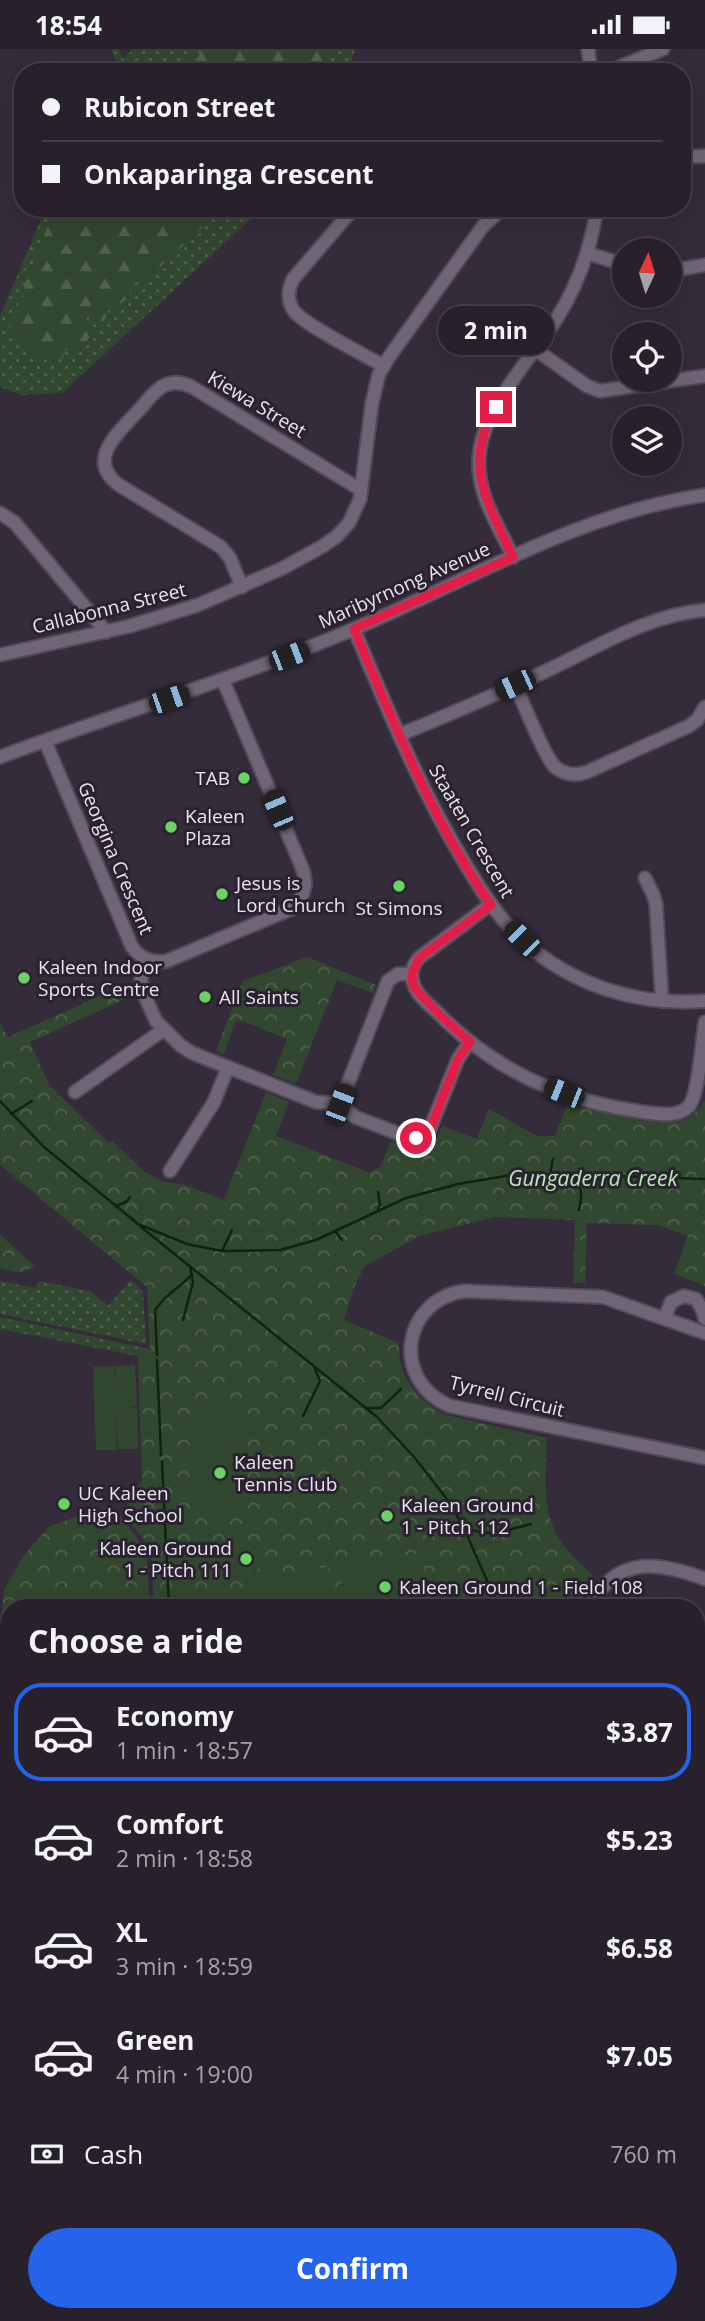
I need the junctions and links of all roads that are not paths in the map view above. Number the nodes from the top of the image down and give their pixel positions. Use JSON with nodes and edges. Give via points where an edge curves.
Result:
{"nodes":[{"id":1,"x":663,"y":49,"type":"edge"},
{"id":2,"x":630,"y":63,"type":"edge"},
{"id":3,"x":346,"y":217,"type":"edge"},
{"id":4,"x":493,"y":217,"type":"edge"},
{"id":5,"x":595,"y":217,"type":"edge"},
{"id":6,"x":587,"y":253,"type":"junction"},
{"id":7,"x":612,"y":261,"type":"edge"},
{"id":8,"x":705,"y":265,"type":"edge"},
{"id":9,"x":682,"y":269,"type":"edge"},
{"id":10,"x":536,"y":350,"type":"junction"},
{"id":11,"x":384,"y":366,"type":"junction"},
{"id":12,"x":705,"y":376,"type":"edge"},
{"id":13,"x":361,"y":490,"type":"junction"},
{"id":14,"x":705,"y":495,"type":"edge"},
{"id":15,"x":0,"y":513,"type":"edge"},
{"id":16,"x":513,"y":557,"type":"junction"},
{"id":17,"x":242,"y":587,"type":"junction"},
{"id":18,"x":705,"y":610,"type":"edge"},
{"id":19,"x":354,"y":629,"type":"junction"},
{"id":20,"x":106,"y":632,"type":"junction"},
{"id":21,"x":0,"y":655,"type":"edge"},
{"id":22,"x":223,"y":680,"type":"junction"},
{"id":23,"x":515,"y":685,"type":"junction"},
{"id":24,"x":705,"y":707,"type":"edge"},
{"id":25,"x":399,"y":735,"type":"junction"},
{"id":26,"x":45,"y":741,"type":"junction"},
{"id":27,"x":0,"y":757,"type":"edge"},
{"id":28,"x":645,"y":877,"type":"dead end"},
{"id":29,"x":491,"y":905,"type":"junction"},
{"id":30,"x":147,"y":959,"type":"junction"},
{"id":31,"x":412,"y":974,"type":"junction"},
{"id":32,"x":705,"y":1001,"type":"edge"},
{"id":33,"x":662,"y":1002,"type":"junction"},
{"id":34,"x":705,"y":1023,"type":"edge"},
{"id":35,"x":163,"y":1030,"type":"junction"},
{"id":36,"x":470,"y":1042,"type":"junction"},
{"id":37,"x":228,"y":1067,"type":"junction"},
{"id":38,"x":75,"y":1092,"type":"dead end"},
{"id":39,"x":340,"y":1104,"type":"junction"},
{"id":40,"x":170,"y":1171,"type":"dead end"},
{"id":41,"x":665,"y":1318,"type":"junction"},
{"id":42,"x":705,"y":1318,"type":"edge"},
{"id":43,"x":705,"y":1333,"type":"edge"},
{"id":44,"x":705,"y":1458,"type":"edge"},
{"id":45,"x":705,"y":1579,"type":"edge"},
{"id":46,"x":595,"y":1599,"type":"edge"}],
"edges":[{"from":1,"to":2,"type":"street"},
{"from":3,"to":11,"type":"street","via":[[296,275],[289,297],[300,317]]},
{"from":4,"to":11,"type":"street","name":"Callabonna Street"},
{"from":5,"to":6,"type":"street"},
{"from":6,"to":7,"type":"street"},
{"from":6,"to":10,"type":"street","via":[[565,306]]},
{"from":8,"to":9,"type":"street"},
{"from":10,"to":12,"type":"street","via":[[600,391]]},
{"from":10,"to":16,"type":"street","via":[[491,415],[480,449],[481,486]]},
{"from":11,"to":13,"type":"street","name":"Callabonna Street","via":[[373,393]]},
{"from":13,"to":17,"type":"street","name":"Callabonna Street","via":[[349,523],[331,542]]},
{"from":13,"to":17,"type":"street","name":"Kiewa Street","via":[[192,387],[173,383],[159,389],[109,444],[107,471],[119,485],[221,547]]},
{"from":14,"to":16,"type":"street","name":"Maribyrnong Avenue","via":[[601,520]]},
{"from":15,"to":20,"type":"street","via":[[15,523]]},
{"from":16,"to":19,"type":"street","name":"Maribyrnong Avenue"},
{"from":17,"to":20,"type":"street","name":"Callabonna Street","via":[[175,613]]},
{"from":18,"to":23,"type":"street","via":[[637,628]]},
{"from":19,"to":22,"type":"street","name":"Maribyrnong Avenue"},
{"from":19,"to":25,"type":"street","name":"Staaten Crescent"},
{"from":20,"to":21,"type":"street","name":"Callabonna Street"},
{"from":22,"to":26,"type":"street","name":"Maribyrnong Avenue"},
{"from":22,"to":30,"type":"street","name":"Georgina Crescent","via":[[303,870],[305,889],[286,911],[167,961]]},
{"from":23,"to":24,"type":"street","via":[[551,762],[572,774],[587,772],[689,726]]},
{"from":23,"to":25,"type":"street"},
{"from":25,"to":29,"type":"street","name":"Staaten Crescent","via":[[439,818]]},
{"from":26,"to":27,"type":"street","name":"Maribyrnong Avenue"},
{"from":26,"to":30,"type":"street","name":"Georgina Crescent","via":[[130,942]]},
{"from":28,"to":33,"type":"street","via":[[655,899]]},
{"from":29,"to":31,"type":"street","via":[[419,958]]},
{"from":29,"to":33,"type":"street","name":"Staaten Crescent","via":[[534,950],[573,975],[616,993]]},
{"from":30,"to":35,"type":"street","via":[[142,988]]},
{"from":31,"to":36,"type":"street","via":[[418,992]]},
{"from":31,"to":39,"type":"street","via":[[398,974],[388,981]]},
{"from":32,"to":33,"type":"street","name":"Staaten Crescent"},
{"from":34,"to":36,"type":"street","via":[[694,1096],[685,1109],[673,1114],[615,1108],[564,1093],[515,1071]]},
{"from":35,"to":37,"type":"street","via":[[187,1051]]},
{"from":35,"to":38,"type":"street"},
{"from":36,"to":39,"type":"street","via":[[423,1136],[407,1137],[355,1117]]},
{"from":37,"to":39,"type":"street","via":[[316,1102]]},
{"from":37,"to":40,"type":"street","via":[[214,1102]]},
{"from":41,"to":42,"type":"street","via":[[671,1302],[684,1296],[696,1299]]},
{"from":41,"to":43,"type":"street","name":"Tyrrell Circuit"},
{"from":41,"to":44,"type":"street","name":"Tyrrell Circuit","via":[[594,1296],[456,1293],[436,1302],[420,1318],[412,1339],[412,1362],[425,1389],[450,1406]]},
{"from":45,"to":46,"type":"street","via":[[671,1567],[638,1567],[608,1583]]}]}
